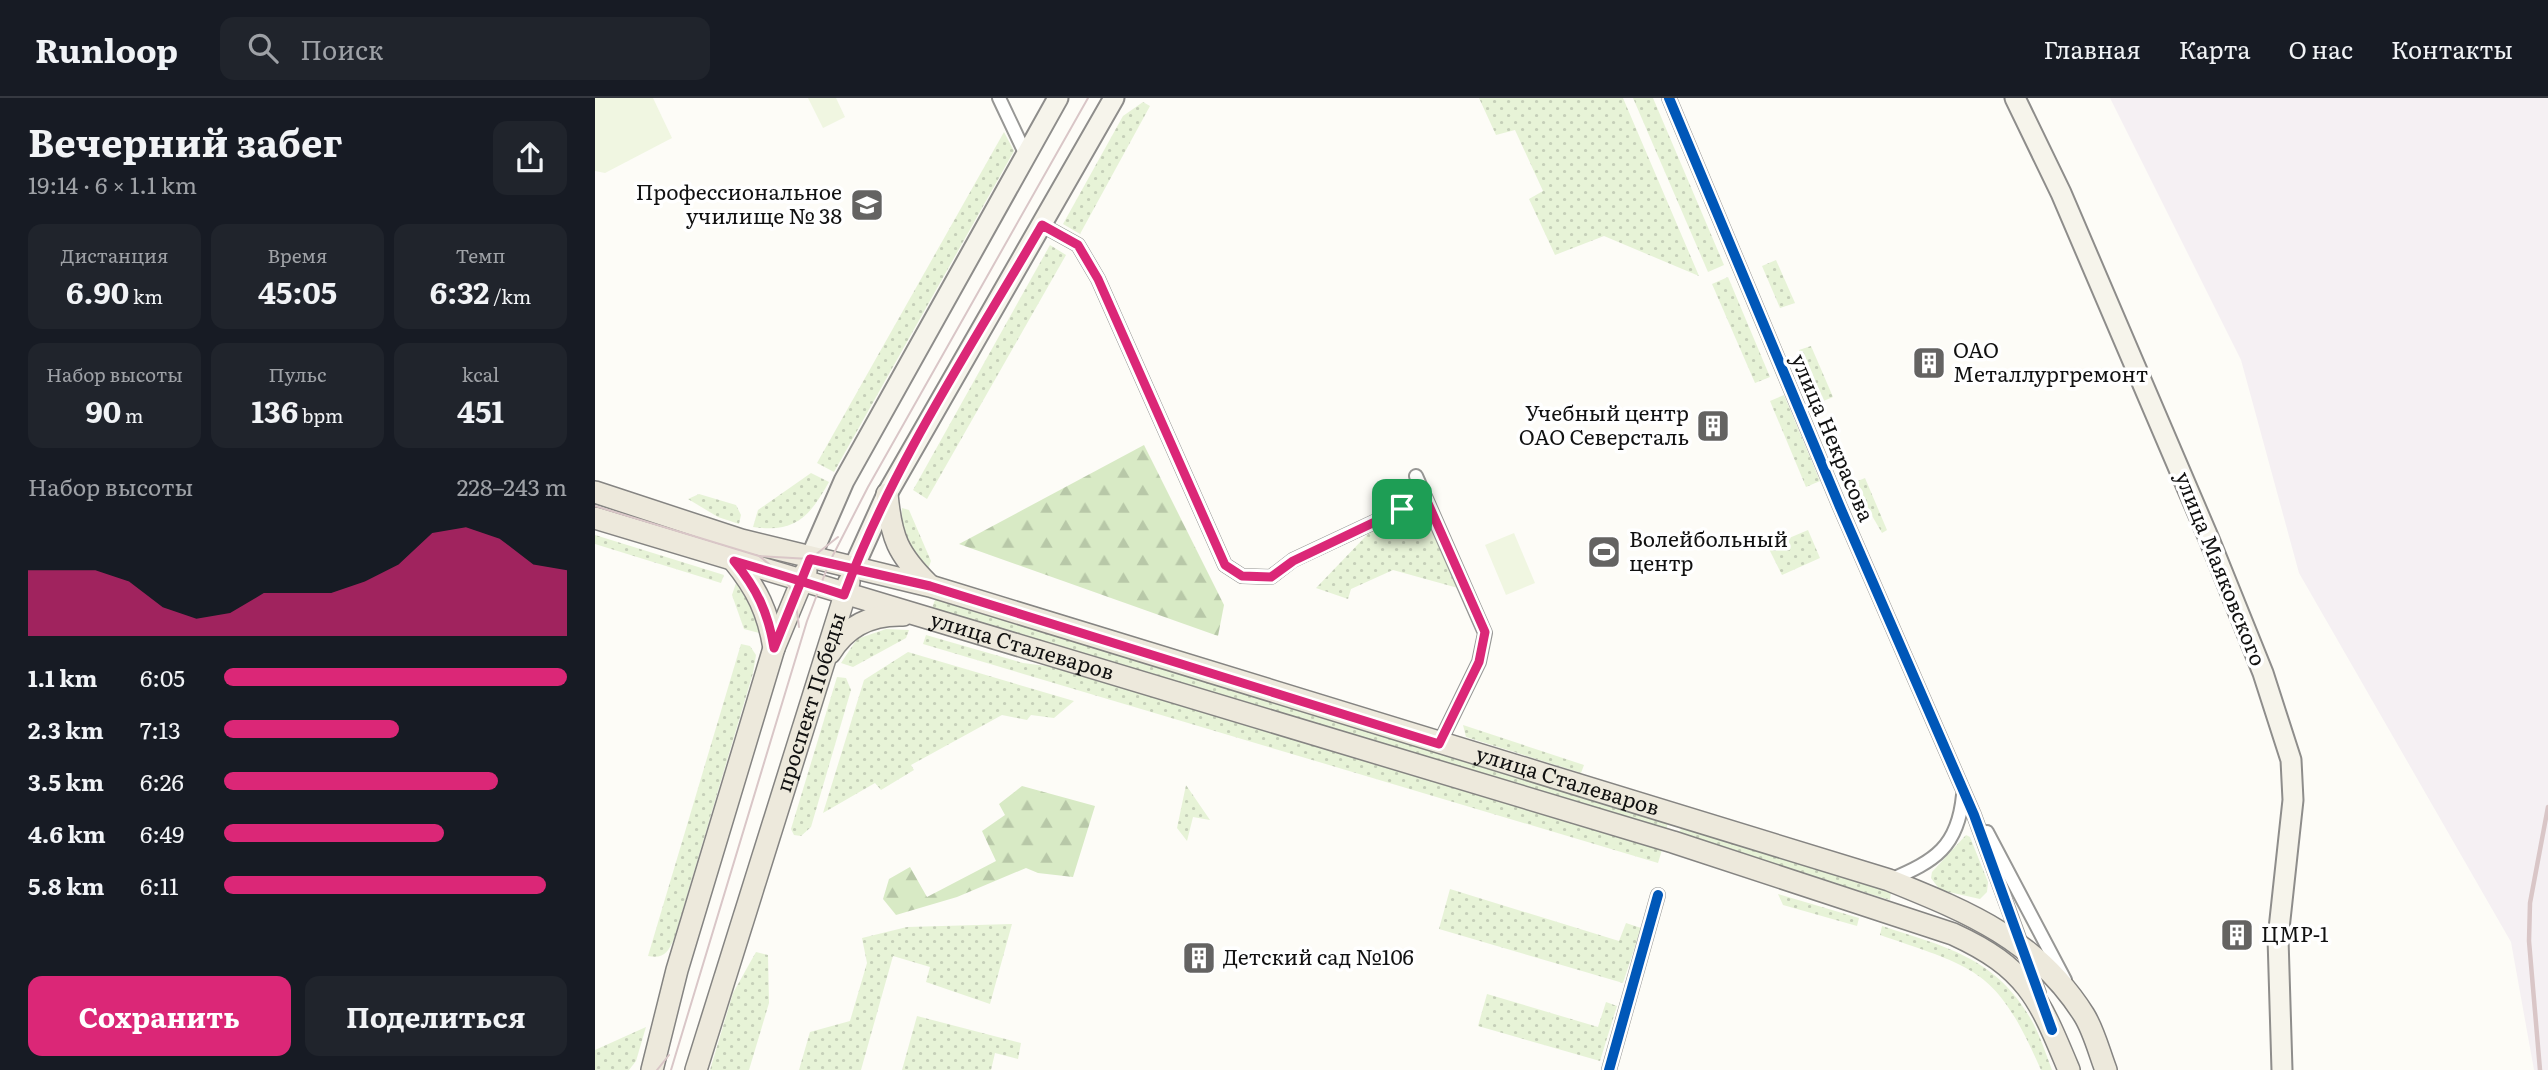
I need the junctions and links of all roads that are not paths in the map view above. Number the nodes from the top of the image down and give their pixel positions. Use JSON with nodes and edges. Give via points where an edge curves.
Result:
{"nodes":[{"id":1,"x":999,"y":98,"type":"edge"},
{"id":2,"x":1058,"y":98,"type":"edge"},
{"id":3,"x":1114,"y":98,"type":"edge"},
{"id":4,"x":1669,"y":98,"type":"edge"},
{"id":5,"x":2015,"y":98,"type":"edge"},
{"id":6,"x":1026,"y":155,"type":"junction"},
{"id":7,"x":1042,"y":225,"type":"junction"},
{"id":8,"x":1416,"y":476,"type":"dead end"},
{"id":9,"x":595,"y":492,"type":"edge"},
{"id":10,"x":1423,"y":492,"type":"junction"},
{"id":11,"x":887,"y":495,"type":"junction"},
{"id":12,"x":595,"y":518,"type":"edge"},
{"id":13,"x":810,"y":559,"type":"junction"},
{"id":14,"x":734,"y":561,"type":"junction"},
{"id":15,"x":855,"y":567,"type":"junction"},
{"id":16,"x":803,"y":582,"type":"junction"},
{"id":17,"x":930,"y":586,"type":"junction"},
{"id":18,"x":844,"y":595,"type":"junction"},
{"id":19,"x":920,"y":615,"type":"junction"},
{"id":20,"x":774,"y":648,"type":"junction"},
{"id":21,"x":824,"y":663,"type":"junction"},
{"id":22,"x":1439,"y":744,"type":"junction"},
{"id":23,"x":1963,"y":791,"type":"junction"},
{"id":24,"x":1889,"y":880,"type":"junction"},
{"id":25,"x":1658,"y":895,"type":"dead end"},
{"id":26,"x":2023,"y":947,"type":"junction"},
{"id":27,"x":2085,"y":1017,"type":"junction"},
{"id":28,"x":2052,"y":1030,"type":"junction"},
{"id":29,"x":652,"y":1070,"type":"edge"},
{"id":30,"x":696,"y":1070,"type":"edge"},
{"id":31,"x":1609,"y":1070,"type":"edge"},
{"id":32,"x":2069,"y":1070,"type":"edge"},
{"id":33,"x":2106,"y":1070,"type":"edge"},
{"id":34,"x":2282,"y":1070,"type":"edge"}],
"edges":[{"from":1,"to":6,"type":"street"},
{"from":2,"to":6,"type":"main road"},
{"from":3,"to":7,"type":"main road","name":"проспект Победы"},
{"from":4,"to":23,"type":"street","name":"улица Некрасова"},
{"from":5,"to":34,"type":"main road","name":"улица Маяковского","via":[[2061,193],[2209,539],[2263,673],[2291,760],[2293,800],[2278,949]]},
{"from":6,"to":13,"type":"main road","via":[[844,481]]},
{"from":7,"to":10,"type":"street","via":[[1078,245],[1098,279],[1225,565],[1242,576],[1271,577],[1293,561],[1402,509]]},
{"from":7,"to":11,"type":"main road","name":"проспект Победы"},
{"from":8,"to":10,"type":"street"},
{"from":9,"to":13,"type":"main road","name":"улица Сталеваров"},
{"from":10,"to":22,"type":"street","via":[[1485,632],[1479,662]]},
{"from":11,"to":15,"type":"main road","name":"проспект Победы"},
{"from":11,"to":17,"type":"main road","via":[[892,531],[904,561]]},
{"from":12,"to":14,"type":"main road","name":"улица Сталеваров"},
{"from":13,"to":15,"type":"main road","name":"улица Сталеваров"},
{"from":13,"to":16,"type":"main road"},
{"from":14,"to":16,"type":"main road","name":"улица Сталеваров"},
{"from":14,"to":20,"type":"main road","via":[[754,585],[767,612]]},
{"from":15,"to":17,"type":"main road","name":"улица Сталеваров"},
{"from":15,"to":18,"type":"main road","name":"проспект Победы"},
{"from":16,"to":18,"type":"main road","name":"улица Сталеваров"},
{"from":16,"to":20,"type":"main road"},
{"from":17,"to":22,"type":"main road","name":"улица Сталеваров"},
{"from":18,"to":19,"type":"main road","name":"улица Сталеваров"},
{"from":18,"to":21,"type":"main road","name":"проспект Победы"},
{"from":19,"to":21,"type":"main road","via":[[887,615],[861,622],[837,642]]},
{"from":19,"to":28,"type":"main road","name":"улица Сталеваров","via":[[1673,842],[1953,934],[1991,954],[2023,979]]},
{"from":20,"to":29,"type":"main road","via":[[677,970]]},
{"from":21,"to":30,"type":"main road","name":"проспект Победы"},
{"from":22,"to":24,"type":"main road","name":"улица Сталеваров"},
{"from":23,"to":24,"type":"street","via":[[1961,817],[1948,845],[1929,864]]},
{"from":23,"to":26,"type":"street"},
{"from":23,"to":27,"type":"street"},
{"from":24,"to":26,"type":"main road","name":"улица Сталеваров","via":[[1962,909]]},
{"from":25,"to":31,"type":"street"},
{"from":26,"to":27,"type":"main road","name":"улица Сталеваров","via":[[2060,983]]},
{"from":26,"to":28,"type":"street"},
{"from":27,"to":33,"type":"main road","name":"улица Сталеваров"},
{"from":28,"to":32,"type":"main road","name":"улица Сталеваров"}]}
